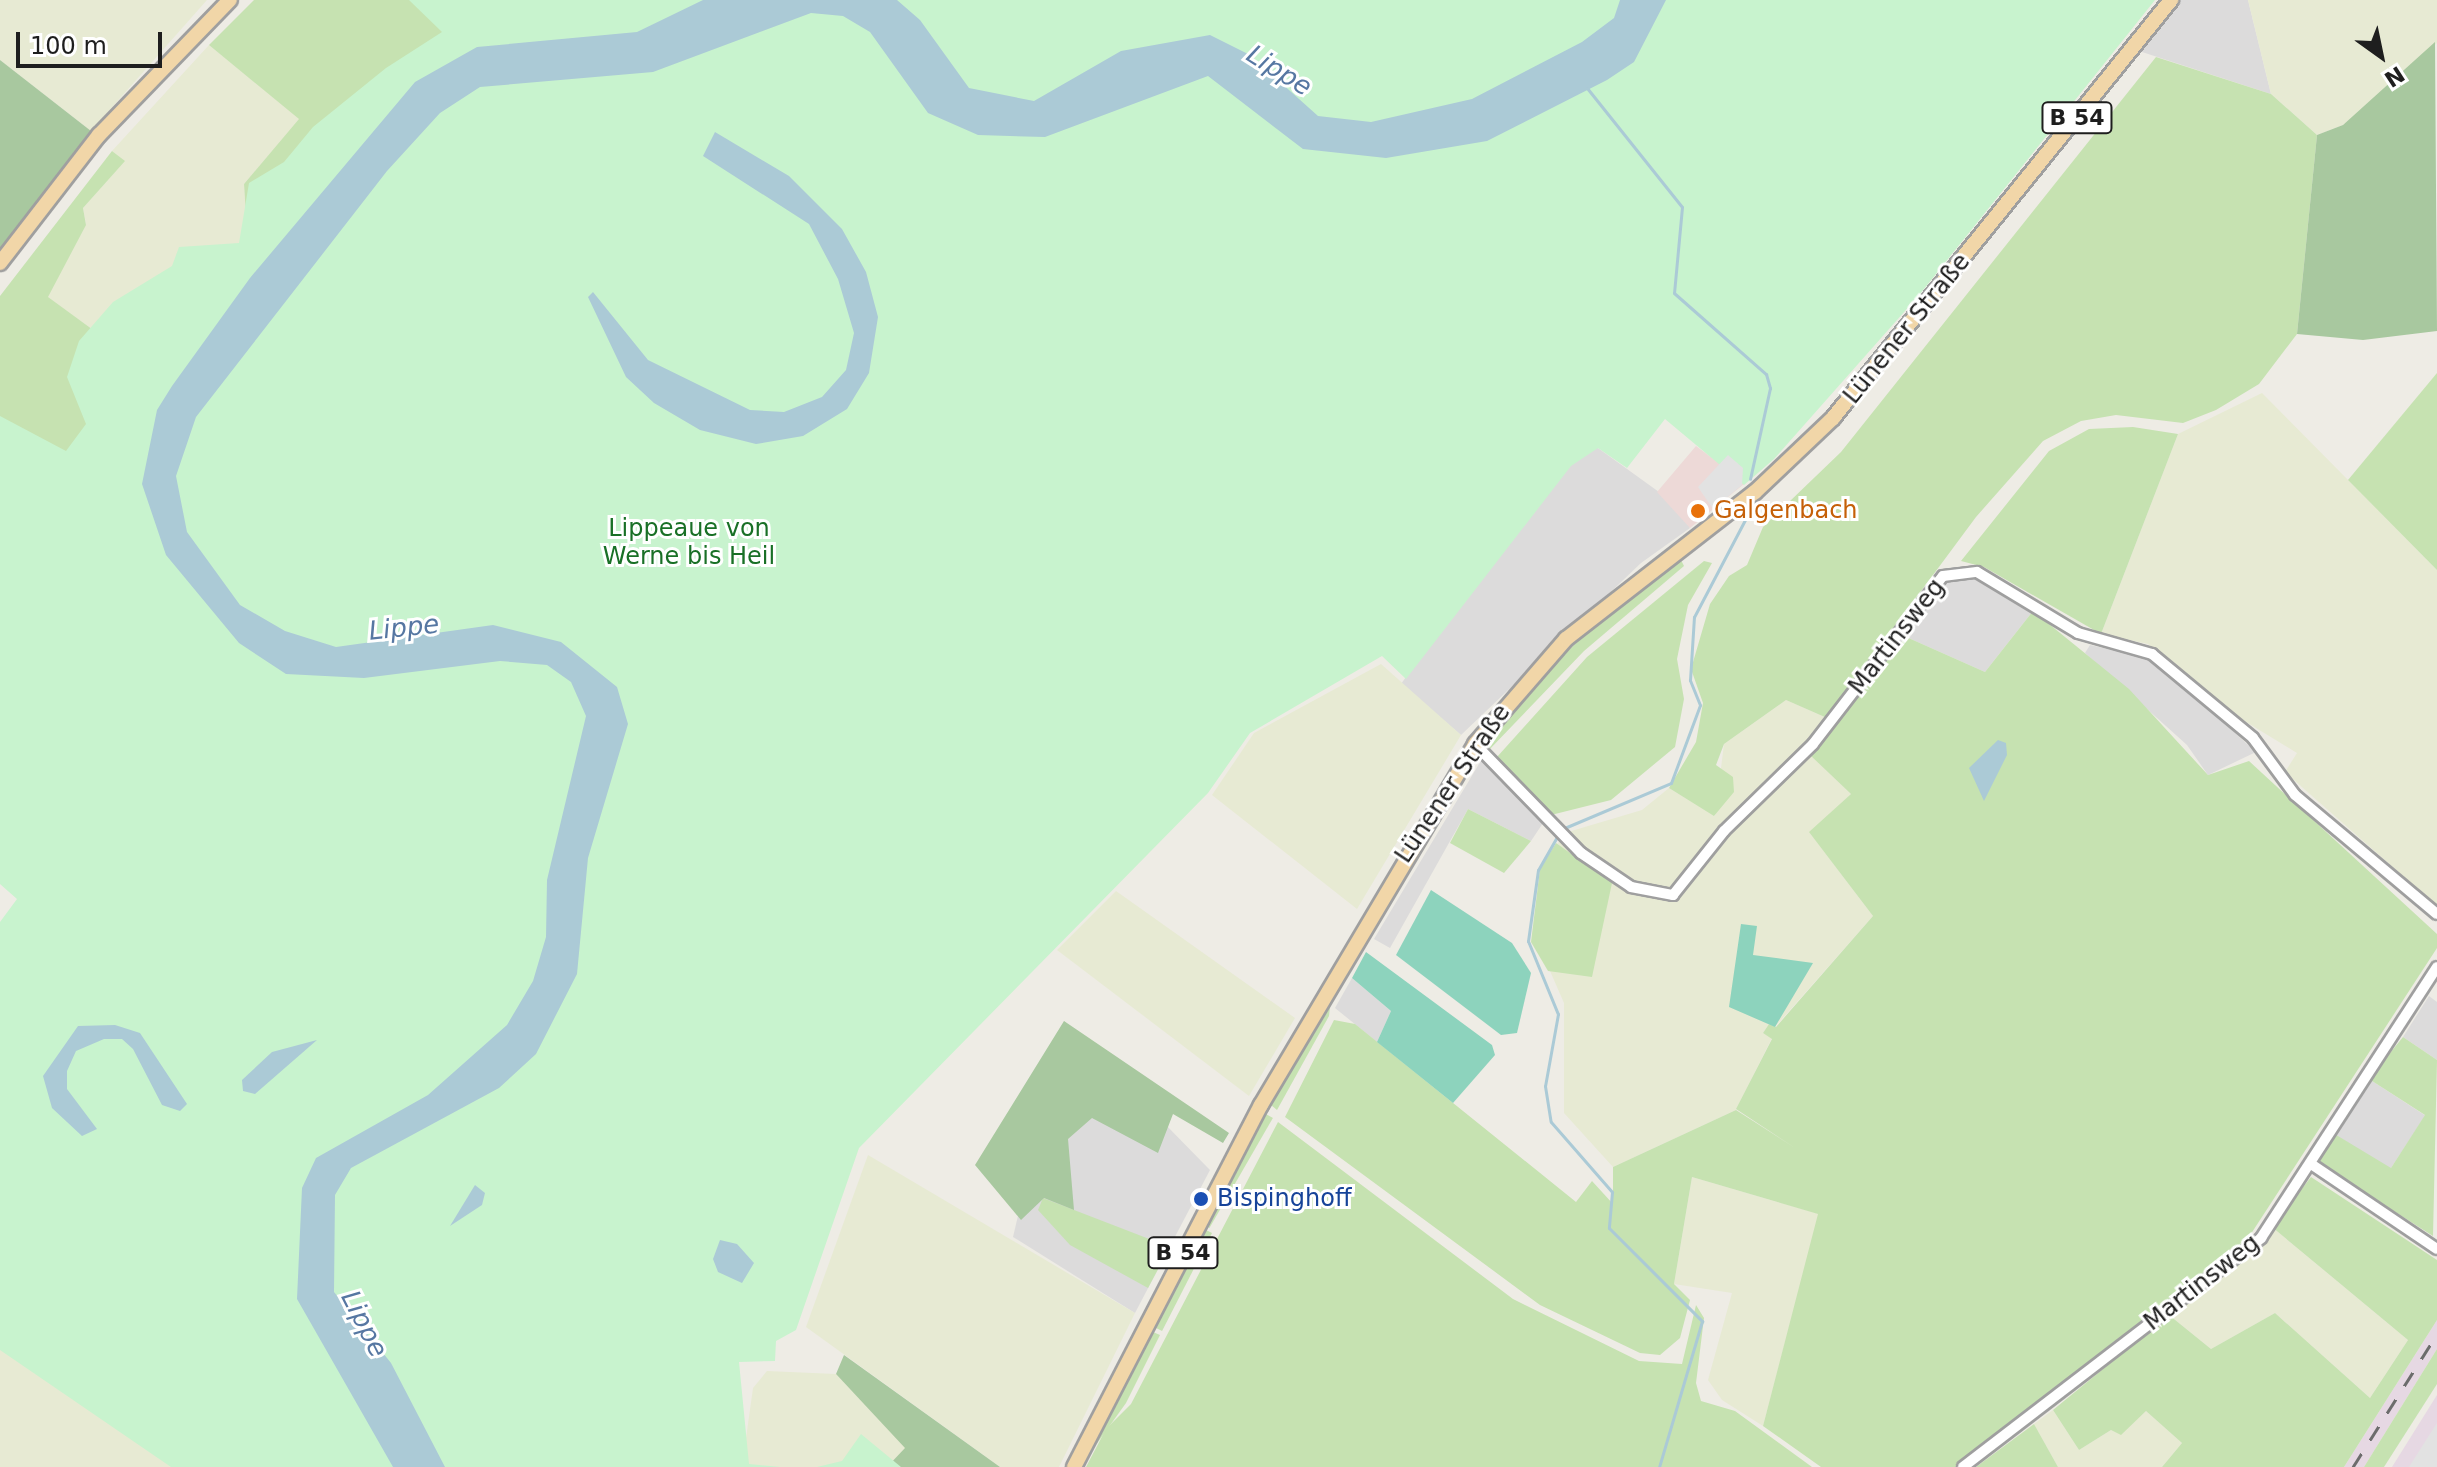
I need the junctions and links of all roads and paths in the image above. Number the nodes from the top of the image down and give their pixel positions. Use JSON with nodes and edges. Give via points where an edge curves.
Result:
{"nodes":[{"id":1,"x":230,"y":0,"type":"edge"},
{"id":2,"x":2171,"y":0,"type":"edge"},
{"id":3,"x":0,"y":263,"type":"edge"},
{"id":4,"x":1475,"y":744,"type":"junction"},
{"id":5,"x":2437,"y":914,"type":"edge"},
{"id":6,"x":2437,"y":967,"type":"edge"},
{"id":7,"x":2311,"y":1164,"type":"junction"},
{"id":8,"x":2437,"y":1249,"type":"edge"},
{"id":9,"x":1074,"y":1467,"type":"edge"},
{"id":10,"x":1963,"y":1467,"type":"edge"}],
"edges":[{"from":1,"to":3,"type":"main road","via":[[99,135]]},
{"from":2,"to":4,"type":"main road","name":"Lünener Straße","number":"B 54","via":[[1833,418],[1755,492],[1577,629]]},
{"from":4,"to":5,"type":"street","name":"Martinsweg","via":[[1562,838],[1631,887],[1665,896],[1679,891],[1724,831],[1813,744],[1943,576],[1959,569],[1977,572],[2078,633],[2152,654],[2253,738],[2295,795]]},
{"from":4,"to":9,"type":"main road","name":"Lünener Straße","number":"B 54","via":[[1261,1105]]},
{"from":6,"to":7,"type":"street","name":"Martinsweg"},
{"from":7,"to":8,"type":"street"},
{"from":7,"to":10,"type":"street","name":"Martinsweg","via":[[2261,1238]]}]}
